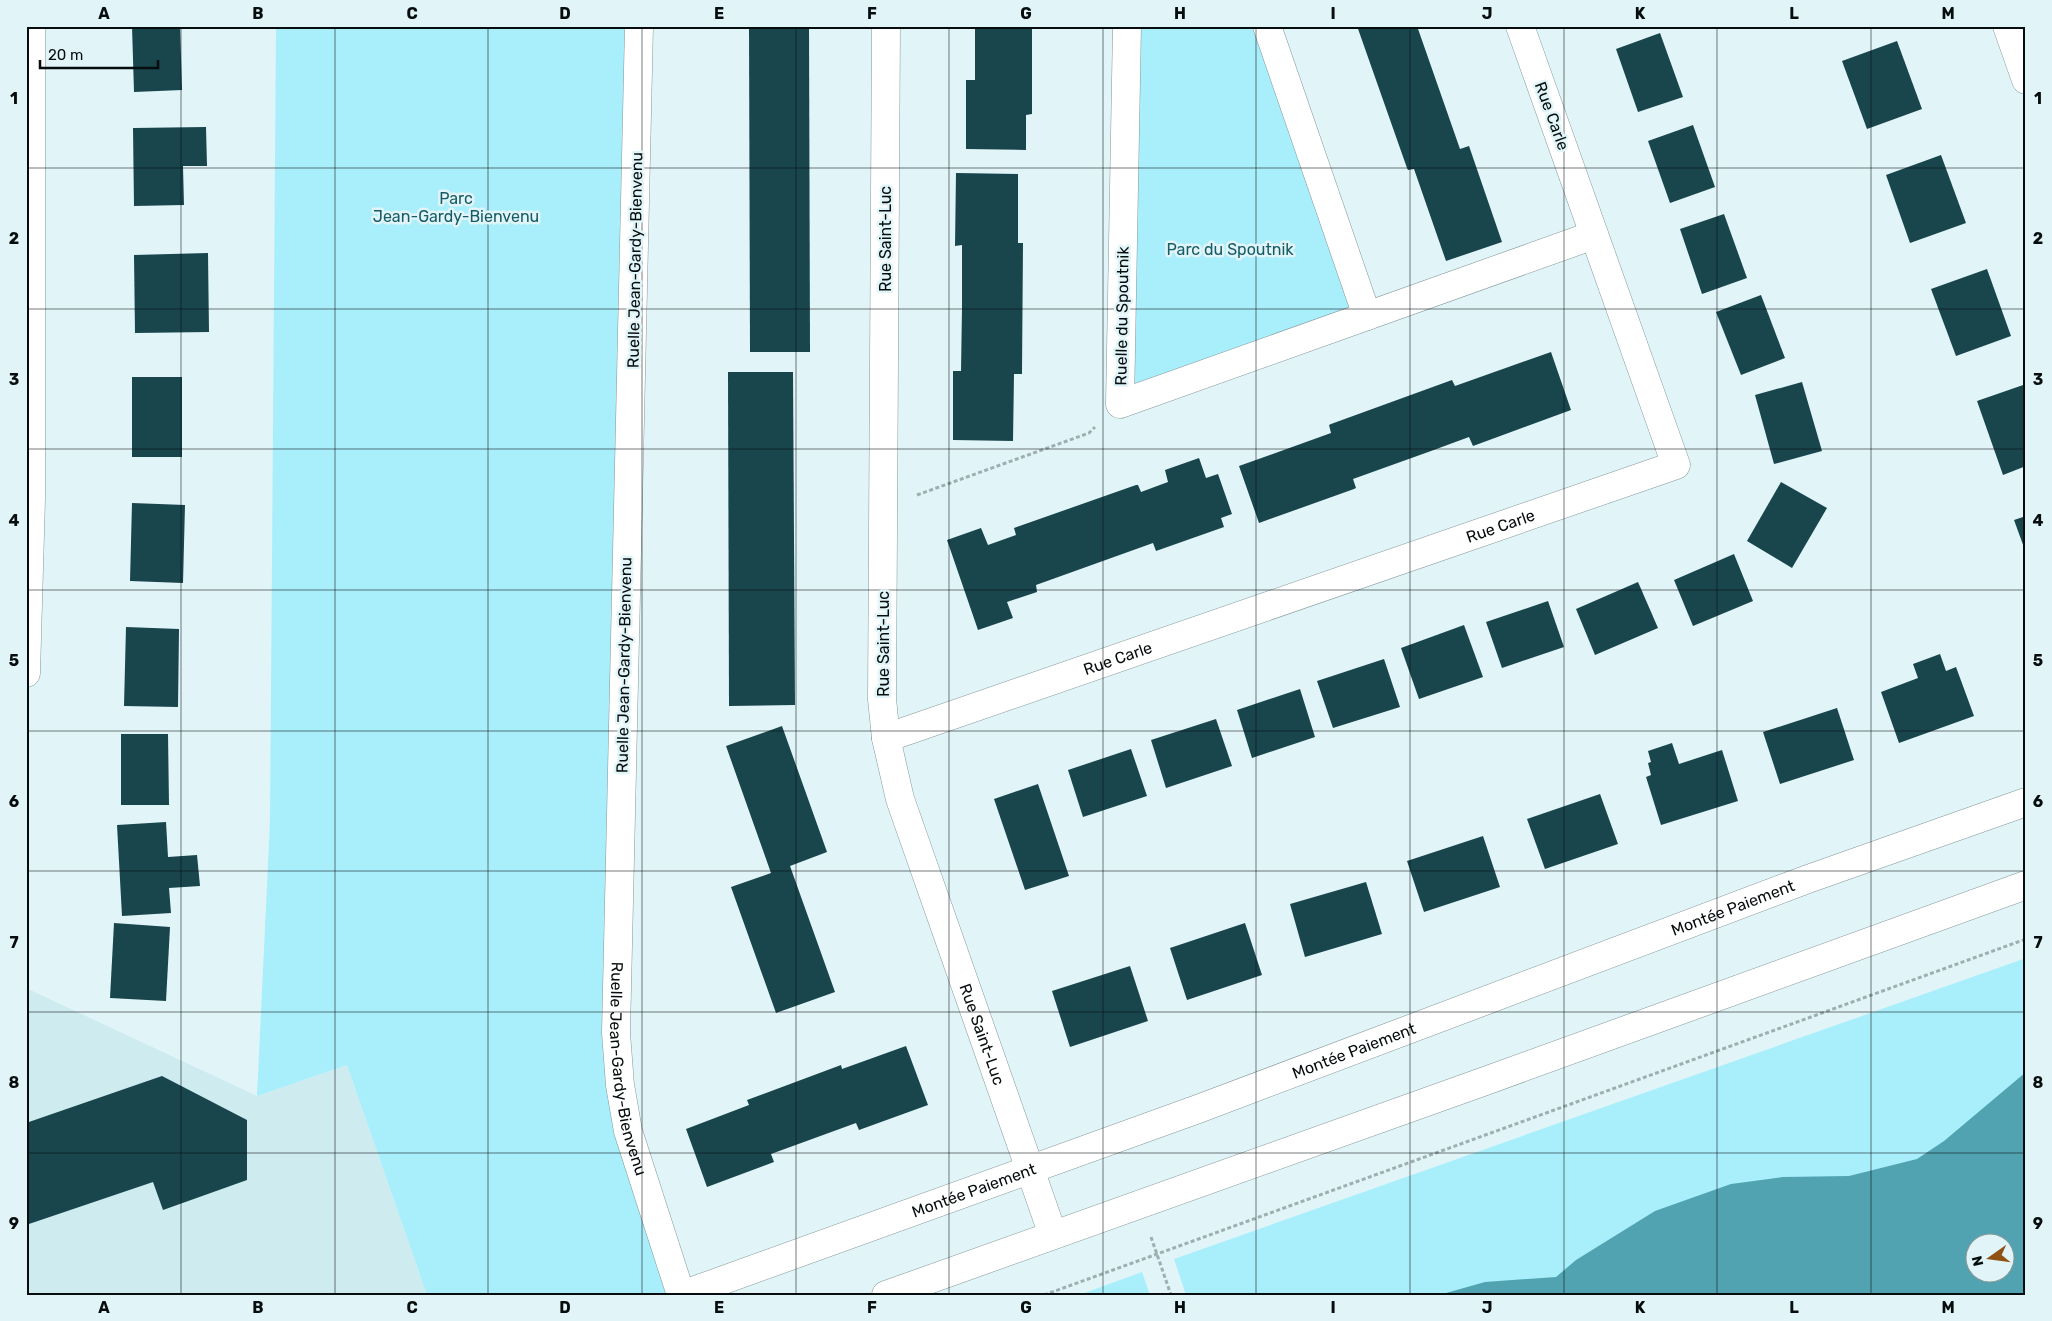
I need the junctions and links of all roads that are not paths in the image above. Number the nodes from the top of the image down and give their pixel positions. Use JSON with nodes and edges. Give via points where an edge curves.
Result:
{"nodes":[{"id":1,"x":31,"y":26,"type":"edge"},
{"id":2,"x":639,"y":26,"type":"edge"},
{"id":3,"x":886,"y":26,"type":"edge"},
{"id":4,"x":1127,"y":26,"type":"edge"},
{"id":5,"x":1267,"y":26,"type":"edge"},
{"id":6,"x":1520,"y":26,"type":"edge"},
{"id":7,"x":2007,"y":26,"type":"edge"},
{"id":8,"x":2026,"y":80,"type":"edge"},
{"id":9,"x":1594,"y":235,"type":"junction"},
{"id":10,"x":1367,"y":316,"type":"junction"},
{"id":11,"x":28,"y":499,"type":"edge"},
{"id":12,"x":26,"y":673,"type":"edge"},
{"id":13,"x":886,"y":738,"type":"junction"},
{"id":14,"x":2026,"y":802,"type":"edge"},
{"id":15,"x":2026,"y":885,"type":"edge"},
{"id":16,"x":1031,"y":1170,"type":"junction"},
{"id":17,"x":1054,"y":1235,"type":"junction"},
{"id":18,"x":681,"y":1295,"type":"edge"},
{"id":19,"x":886,"y":1295,"type":"edge"}],
"edges":[{"from":1,"to":11,"type":"street"},
{"from":2,"to":18,"type":"street","name":"Ruelle Jean-Gardy-Bienvenu","via":[[616,1033],[628,1131]]},
{"from":3,"to":13,"type":"street","name":"Rue Saint-Luc","via":[[882,699]]},
{"from":4,"to":10,"type":"street","name":"Ruelle du Spoutnik","via":[[1120,404]]},
{"from":5,"to":10,"type":"street"},
{"from":6,"to":9,"type":"street","name":"Rue Carle"},
{"from":7,"to":8,"type":"street"},
{"from":9,"to":10,"type":"street","name":"Ruelle du Spoutnik"},
{"from":9,"to":13,"type":"street","name":"Rue Carle","via":[[1676,465]]},
{"from":11,"to":12,"type":"street"},
{"from":13,"to":16,"type":"street","name":"Rue Saint-Luc","via":[[900,799]]},
{"from":14,"to":16,"type":"street","name":"Montée Paiement"},
{"from":15,"to":17,"type":"street"},
{"from":16,"to":17,"type":"street","name":"Rue Saint-Luc"},
{"from":16,"to":18,"type":"street","name":"Montée Paiement"},
{"from":17,"to":19,"type":"street"}]}
